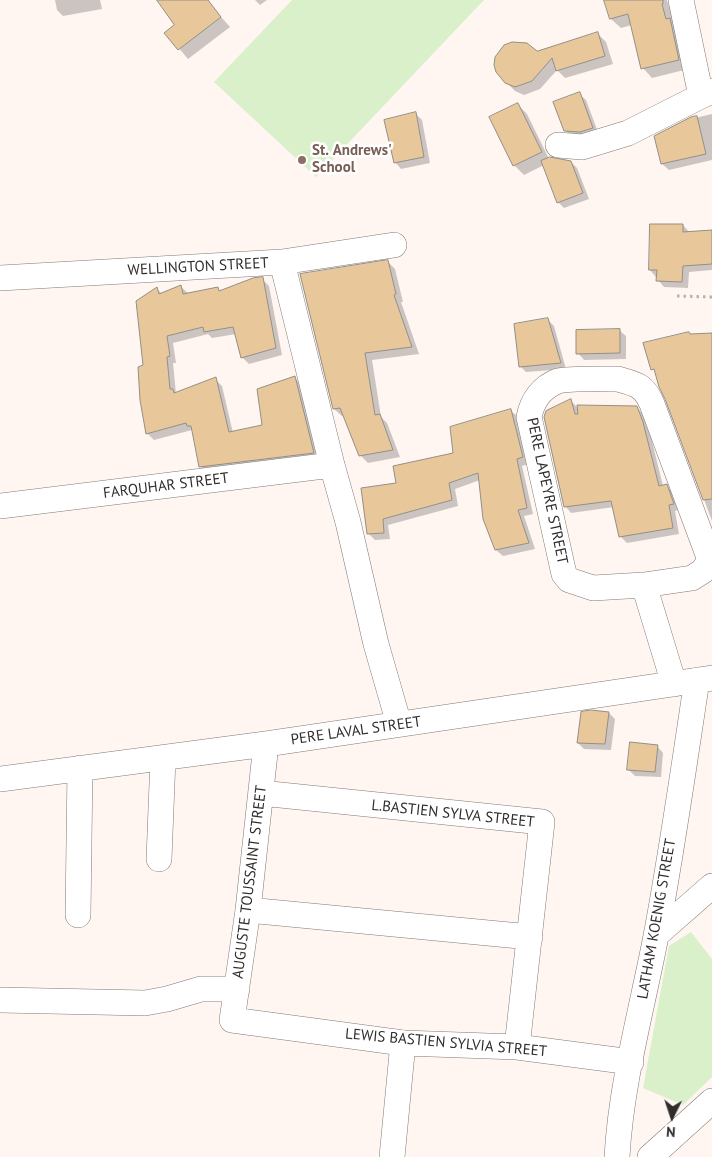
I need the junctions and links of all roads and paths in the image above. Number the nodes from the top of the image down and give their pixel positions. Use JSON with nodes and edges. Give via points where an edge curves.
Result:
{"nodes":[{"id":1,"x":681,"y":0,"type":"edge"},
{"id":2,"x":707,"y":94,"type":"edge"},
{"id":3,"x":558,"y":145,"type":"dead end"},
{"id":4,"x":394,"y":245,"type":"dead end"},
{"id":5,"x":282,"y":262,"type":"junction"},
{"id":6,"x":0,"y":278,"type":"edge"},
{"id":7,"x":677,"y":296,"type":"dead end"},
{"id":8,"x":712,"y":297,"type":"edge"},
{"id":9,"x":332,"y":465,"type":"junction"},
{"id":10,"x":0,"y":506,"type":"edge"},
{"id":11,"x":644,"y":585,"type":"junction"},
{"id":12,"x":694,"y":681,"type":"edge"},
{"id":13,"x":399,"y":724,"type":"junction"},
{"id":14,"x":266,"y":744,"type":"junction"},
{"id":15,"x":163,"y":758,"type":"junction"},
{"id":16,"x":80,"y":768,"type":"junction"},
{"id":17,"x":0,"y":779,"type":"edge"},
{"id":18,"x":261,"y":793,"type":"junction"},
{"id":19,"x":159,"y":859,"type":"dead end"},
{"id":20,"x":712,"y":886,"type":"edge"},
{"id":21,"x":248,"y":910,"type":"junction"},
{"id":22,"x":78,"y":915,"type":"dead end"},
{"id":23,"x":656,"y":934,"type":"junction"},
{"id":24,"x":530,"y":936,"type":"junction"},
{"id":25,"x":237,"y":989,"type":"junction"},
{"id":26,"x":0,"y":1000,"type":"edge"},
{"id":27,"x":232,"y":1020,"type":"joint"},
{"id":28,"x":403,"y":1043,"type":"junction"},
{"id":29,"x":517,"y":1048,"type":"junction"},
{"id":30,"x":631,"y":1062,"type":"junction"},
{"id":31,"x":712,"y":1101,"type":"edge"},
{"id":32,"x":392,"y":1157,"type":"edge"},
{"id":33,"x":617,"y":1157,"type":"edge"},
{"id":34,"x":650,"y":1157,"type":"edge"}],
"edges":[{"from":1,"to":2,"type":"street"},
{"from":2,"to":3,"type":"street","via":[[628,133],[582,147]]},
{"from":4,"to":5,"type":"street","name":"WELLINGTON STREET"},
{"from":5,"to":6,"type":"street","name":"WELLINGTON STREET"},
{"from":5,"to":9,"type":"street"},
{"from":7,"to":8,"type":"path"},
{"from":9,"to":10,"type":"street","name":"FARQUHAR STREET"},
{"from":9,"to":13,"type":"street"},
{"from":11,"to":11,"type":"street","name":"PERE LAPEYRE STREET","via":[[692,578],[710,560],[652,404],[647,392],[618,378],[559,381],[537,396],[530,417],[564,574],[569,580],[592,588]]},
{"from":11,"to":12,"type":"street"},
{"from":12,"to":13,"type":"street","name":"PERE LAVAL STREET"},
{"from":12,"to":23,"type":"street","name":"LATHAM KOENIG STREET"},
{"from":13,"to":14,"type":"street","name":"PERE LAVAL STREET"},
{"from":14,"to":15,"type":"street","name":"PERE LAVAL STREET"},
{"from":14,"to":18,"type":"street","name":"AUGUSTE TOUSSAINT STREET"},
{"from":15,"to":16,"type":"street","name":"PERE LAVAL STREET"},
{"from":15,"to":19,"type":"street"},
{"from":16,"to":17,"type":"street","name":"PERE LAVAL STREET"},
{"from":16,"to":22,"type":"street"},
{"from":18,"to":21,"type":"street","name":"AUGUSTE TOUSSAINT STREET"},
{"from":18,"to":24,"type":"street","name":"L.BASTIEN SYLVA STREET","via":[[542,822]]},
{"from":20,"to":23,"type":"street"},
{"from":21,"to":24,"type":"street"},
{"from":21,"to":25,"type":"street","name":"AUGUSTE TOUSSAINT STREET"},
{"from":23,"to":30,"type":"street","name":"LATHAM KOENIG STREET"},
{"from":24,"to":29,"type":"street","name":"L.BASTIEN SYLVA STREET"},
{"from":25,"to":26,"type":"street","via":[[201,989],[144,1003]]},
{"from":25,"to":27,"type":"street","name":"AUGUSTE TOUSSAINT STREET"},
{"from":27,"to":28,"type":"street","name":"LEWIS BASTIEN SYLVIA STREET"},
{"from":28,"to":29,"type":"street","name":"LEWIS BASTIEN SYLVIA STREET"},
{"from":28,"to":32,"type":"street"},
{"from":29,"to":30,"type":"street","name":"LEWIS BASTIEN SYLVIA STREET"},
{"from":30,"to":33,"type":"street","name":"LATHAM KOENIG STREET"},
{"from":31,"to":34,"type":"street"}]}
